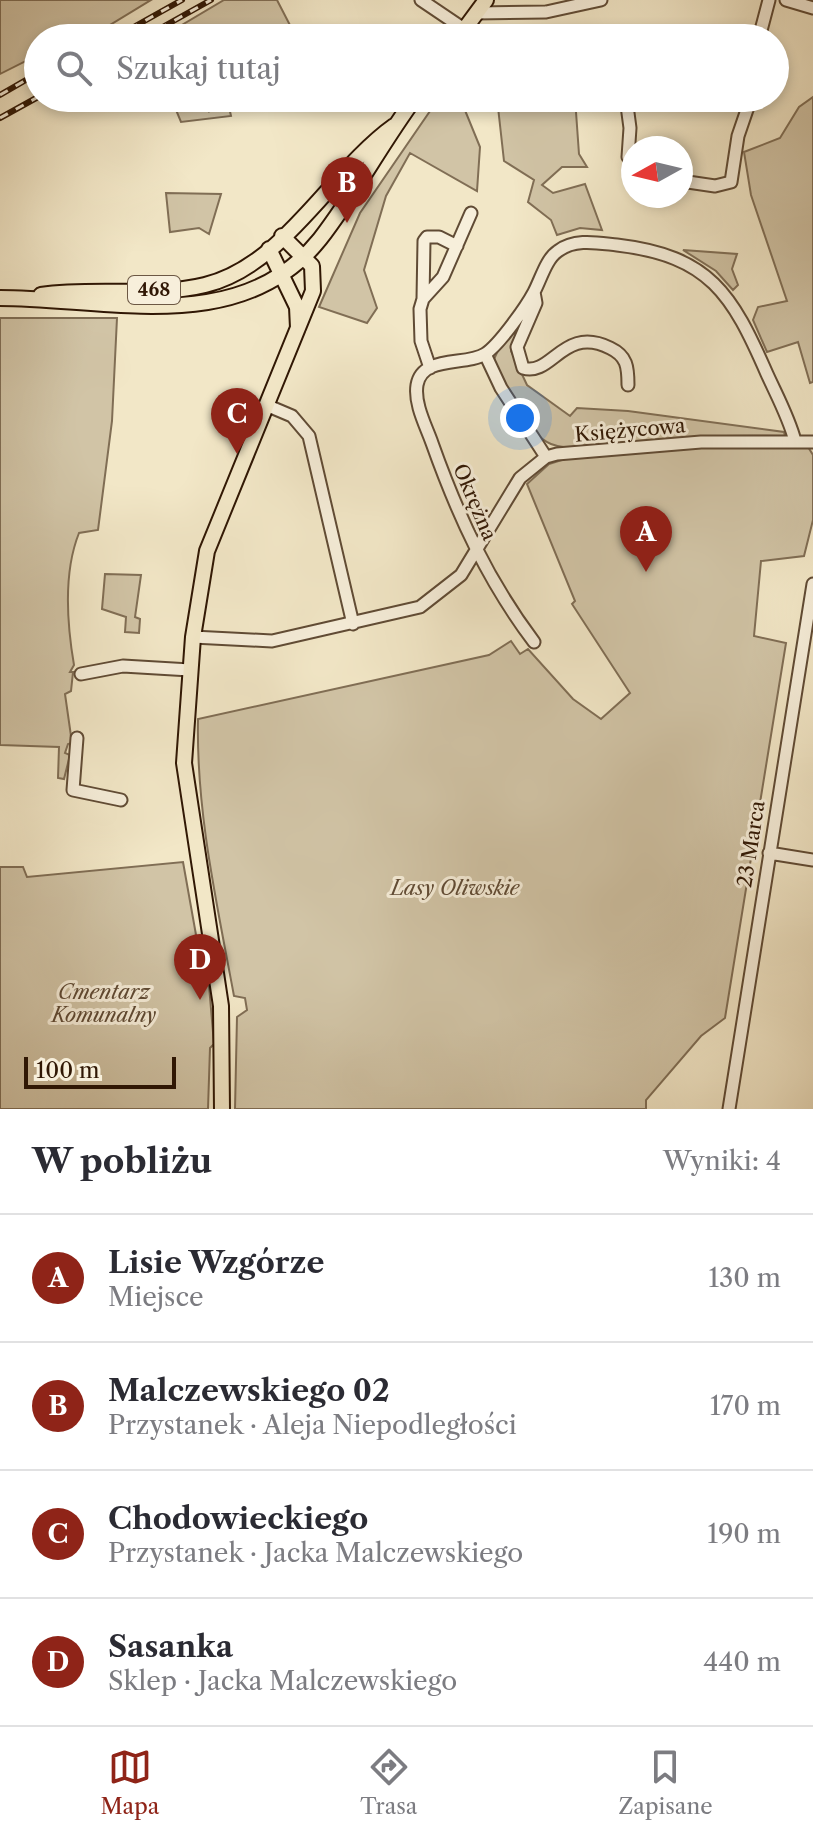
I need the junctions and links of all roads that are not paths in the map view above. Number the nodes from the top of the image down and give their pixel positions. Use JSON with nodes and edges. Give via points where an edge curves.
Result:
{"nodes":[{"id":1,"x":421,"y":0,"type":"edge"},
{"id":2,"x":486,"y":0,"type":"edge"},
{"id":3,"x":601,"y":0,"type":"edge"},
{"id":4,"x":769,"y":0,"type":"edge"},
{"id":5,"x":786,"y":0,"type":"edge"},
{"id":6,"x":813,"y":8,"type":"edge"},
{"id":7,"x":476,"y":13,"type":"junction"},
{"id":8,"x":449,"y":24,"type":"edge"},
{"id":9,"x":468,"y":24,"type":"edge"},
{"id":10,"x":763,"y":24,"type":"edge"},
{"id":11,"x":405,"y":112,"type":"edge"},
{"id":12,"x":628,"y":112,"type":"edge"},
{"id":13,"x":746,"y":112,"type":"edge"},
{"id":14,"x":395,"y":125,"type":"junction"},
{"id":15,"x":629,"y":136,"type":"edge"},
{"id":16,"x":693,"y":183,"type":"edge"},
{"id":17,"x":471,"y":213,"type":"dead end"},
{"id":18,"x":282,"y":236,"type":"junction"},
{"id":19,"x":457,"y":246,"type":"junction"},
{"id":20,"x":269,"y":249,"type":"junction"},
{"id":21,"x":303,"y":255,"type":"junction"},
{"id":22,"x":279,"y":274,"type":"junction"},
{"id":23,"x":260,"y":287,"type":"junction"},
{"id":24,"x":286,"y":289,"type":"junction"},
{"id":25,"x":534,"y":291,"type":"junction"},
{"id":26,"x":0,"y":298,"type":"edge"},
{"id":27,"x":28,"y":298,"type":"junction"},
{"id":28,"x":423,"y":299,"type":"junction"},
{"id":29,"x":298,"y":329,"type":"junction"},
{"id":30,"x":485,"y":354,"type":"junction"},
{"id":31,"x":430,"y":368,"type":"junction"},
{"id":32,"x":628,"y":385,"type":"dead end"},
{"id":33,"x":266,"y":405,"type":"junction"},
{"id":34,"x":795,"y":441,"type":"junction"},
{"id":35,"x":813,"y":442,"type":"edge"},
{"id":36,"x":546,"y":457,"type":"junction"},
{"id":37,"x":476,"y":553,"type":"junction"},
{"id":38,"x":813,"y":584,"type":"edge"},
{"id":39,"x":353,"y":624,"type":"junction"},
{"id":40,"x":193,"y":637,"type":"junction"},
{"id":41,"x":534,"y":642,"type":"dead end"},
{"id":42,"x":190,"y":670,"type":"junction"},
{"id":43,"x":81,"y":674,"type":"dead end"},
{"id":44,"x":77,"y":738,"type":"dead end"},
{"id":45,"x":121,"y":800,"type":"dead end"},
{"id":46,"x":769,"y":853,"type":"junction"},
{"id":47,"x":813,"y":860,"type":"edge"},
{"id":48,"x":222,"y":1109,"type":"edge"},
{"id":49,"x":729,"y":1109,"type":"edge"}],
"edges":[{"from":1,"to":8,"type":"street"},
{"from":2,"to":7,"type":"main road"},
{"from":3,"to":7,"type":"street","via":[[546,12]]},
{"from":4,"to":10,"type":"street"},
{"from":5,"to":6,"type":"street"},
{"from":7,"to":9,"type":"main road"},
{"from":11,"to":14,"type":"main road","number":"468"},
{"from":12,"to":15,"type":"street"},
{"from":13,"to":16,"type":"street","via":[[731,182]]},
{"from":14,"to":18,"type":"main road","number":"468","via":[[373,141]]},
{"from":14,"to":21,"type":"main road","number":"468","via":[[340,211]]},
{"from":17,"to":19,"type":"street"},
{"from":18,"to":20,"type":"main road","number":"468"},
{"from":18,"to":21,"type":"main road"},
{"from":19,"to":28,"type":"street","via":[[443,277]]},
{"from":19,"to":28,"type":"street","via":[[439,237],[424,241]]},
{"from":20,"to":22,"type":"main road"},
{"from":20,"to":27,"type":"main road","number":"468","via":[[236,274],[204,286],[65,291]]},
{"from":21,"to":22,"type":"main road","number":"468"},
{"from":21,"to":29,"type":"main road","via":[[315,276]]},
{"from":22,"to":23,"type":"main road","number":"468"},
{"from":22,"to":24,"type":"main road"},
{"from":23,"to":24,"type":"main road"},
{"from":23,"to":27,"type":"main road","number":"468","via":[[223,300],[184,305]]},
{"from":24,"to":29,"type":"main road","via":[[297,307]]},
{"from":25,"to":30,"type":"street"},
{"from":25,"to":32,"type":"street","via":[[536,303],[517,347],[523,368],[539,368],[568,345],[599,343],[622,355]]},
{"from":25,"to":34,"type":"street","via":[[555,253],[578,243],[642,248],[680,259],[701,272],[736,309]]},
{"from":26,"to":27,"type":"main road","number":"468"},
{"from":28,"to":31,"type":"street","via":[[419,330]]},
{"from":29,"to":33,"type":"main road"},
{"from":30,"to":31,"type":"street"},
{"from":30,"to":36,"type":"street"},
{"from":31,"to":37,"type":"street","name":"Okrężna","via":[[420,377],[417,398]]},
{"from":33,"to":39,"type":"street","via":[[292,416],[309,436]]},
{"from":33,"to":40,"type":"main road","via":[[207,551]]},
{"from":34,"to":35,"type":"street","name":"Księżycowa"},
{"from":34,"to":36,"type":"street","name":"Księżycowa","via":[[701,442]]},
{"from":36,"to":37,"type":"street","via":[[520,478]]},
{"from":37,"to":39,"type":"street","via":[[449,588],[420,607]]},
{"from":37,"to":41,"type":"street","name":"Okrężna"},
{"from":38,"to":46,"type":"street","name":"23 Marca"},
{"from":39,"to":40,"type":"street","via":[[258,643]]},
{"from":40,"to":42,"type":"main road"},
{"from":42,"to":43,"type":"street","via":[[123,666]]},
{"from":42,"to":48,"type":"main road","via":[[184,763],[221,1006]]},
{"from":44,"to":45,"type":"street","via":[[73,790]]},
{"from":46,"to":47,"type":"street"},
{"from":46,"to":49,"type":"street","name":"23 Marca"}]}
